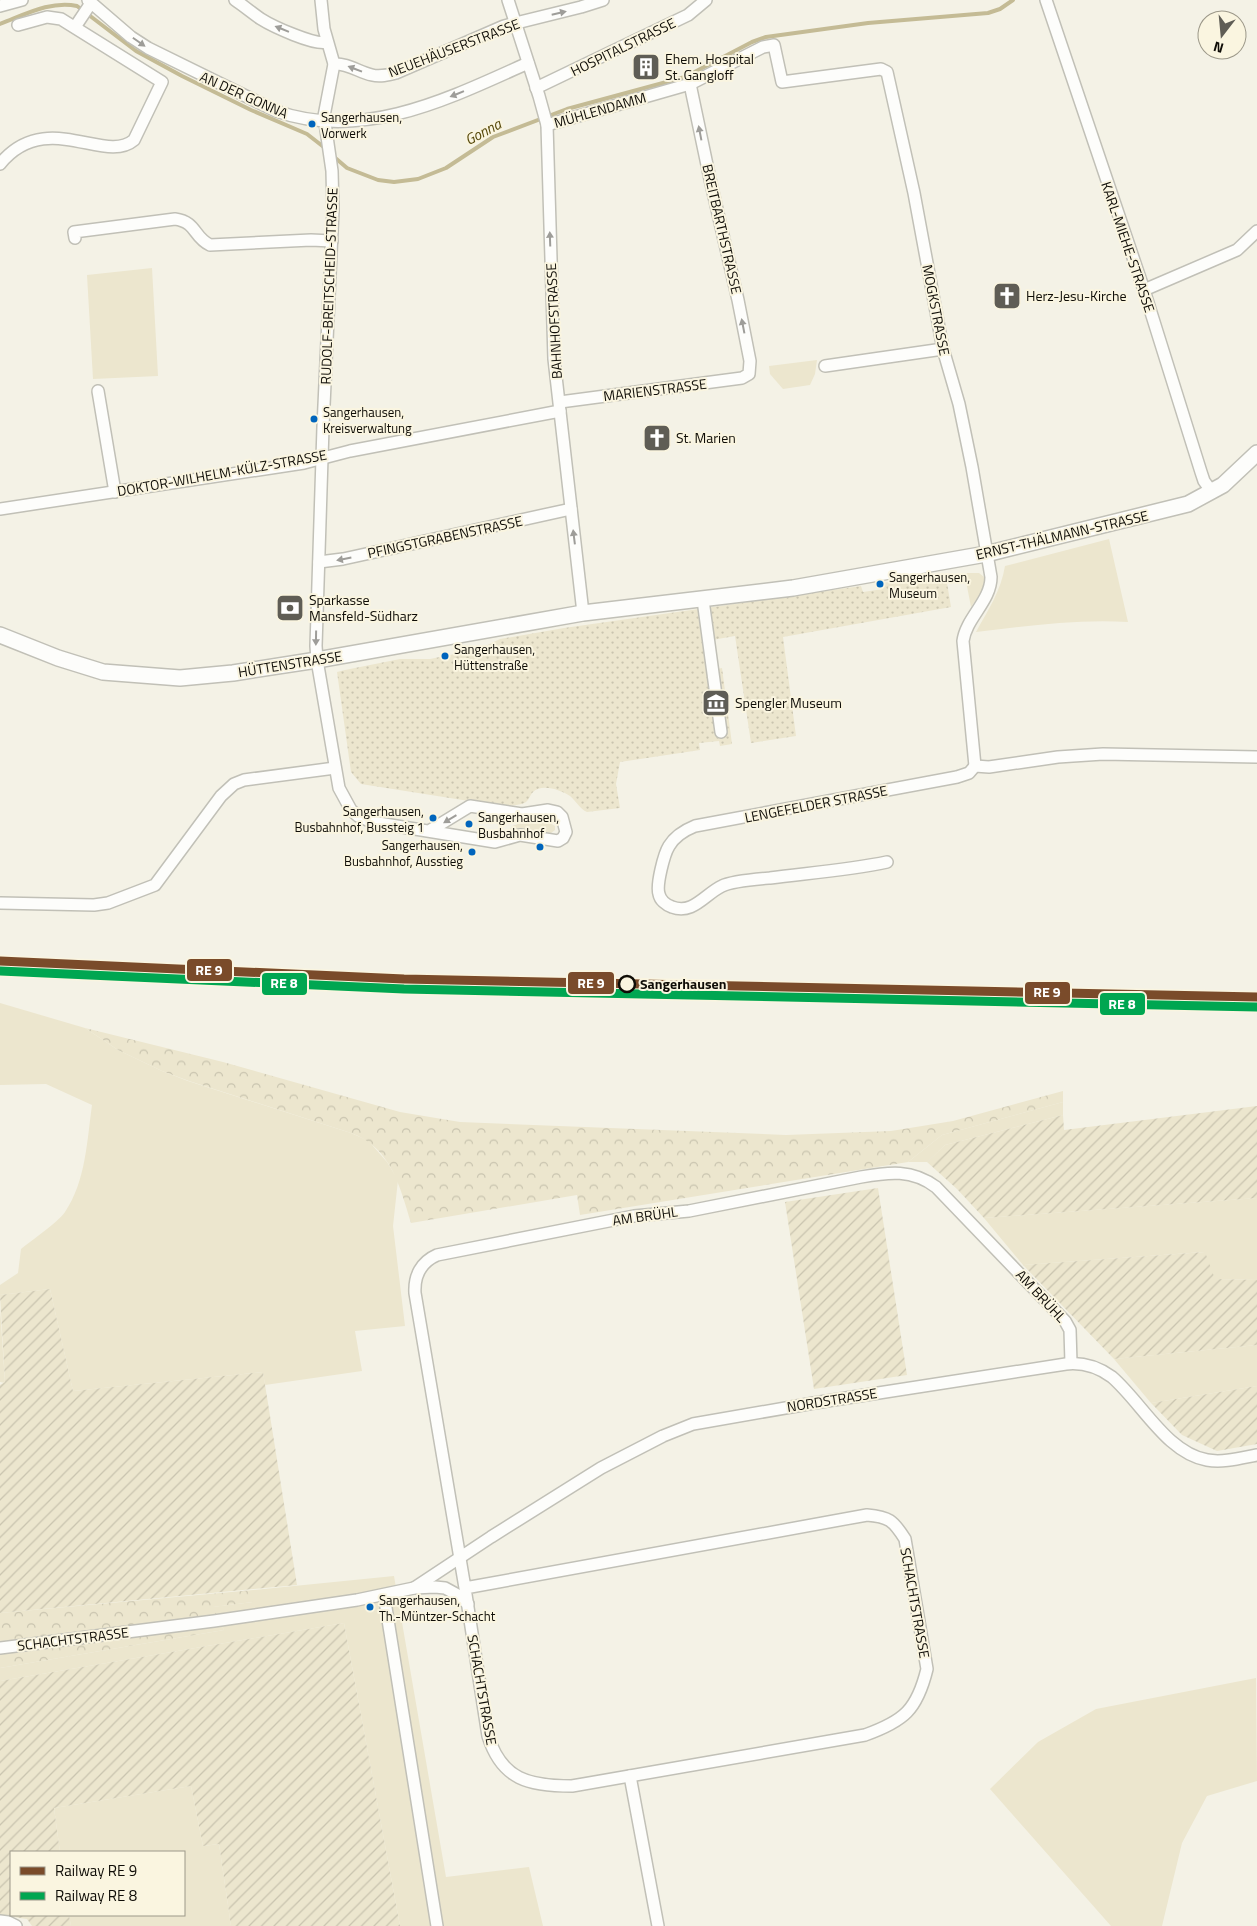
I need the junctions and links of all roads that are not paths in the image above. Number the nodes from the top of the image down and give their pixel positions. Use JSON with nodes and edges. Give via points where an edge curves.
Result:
{"nodes":[{"id":1,"x":22,"y":0,"type":"edge"},
{"id":2,"x":235,"y":0,"type":"edge"},
{"id":3,"x":320,"y":0,"type":"edge"},
{"id":4,"x":508,"y":0,"type":"edge"},
{"id":5,"x":603,"y":0,"type":"edge"},
{"id":6,"x":1046,"y":0,"type":"edge"},
{"id":7,"x":703,"y":1,"type":"edge"},
{"id":8,"x":89,"y":4,"type":"edge"},
{"id":9,"x":0,"y":6,"type":"edge"},
{"id":10,"x":515,"y":23,"type":"junction"},
{"id":11,"x":77,"y":24,"type":"junction"},
{"id":12,"x":18,"y":25,"type":"dead end"},
{"id":13,"x":327,"y":42,"type":"junction"},
{"id":14,"x":528,"y":63,"type":"junction"},
{"id":15,"x":334,"y":64,"type":"junction"},
{"id":16,"x":881,"y":69,"type":"joint"},
{"id":17,"x":690,"y":84,"type":"junction"},
{"id":18,"x":538,"y":94,"type":"junction"},
{"id":19,"x":324,"y":121,"type":"junction"},
{"id":20,"x":546,"y":123,"type":"junction"},
{"id":21,"x":0,"y":164,"type":"edge"},
{"id":22,"x":1257,"y":231,"type":"edge"},
{"id":23,"x":75,"y":238,"type":"dead end"},
{"id":24,"x":332,"y":241,"type":"junction"},
{"id":25,"x":1144,"y":290,"type":"junction"},
{"id":26,"x":943,"y":349,"type":"junction"},
{"id":27,"x":825,"y":366,"type":"dead end"},
{"id":28,"x":749,"y":374,"type":"joint"},
{"id":29,"x":98,"y":391,"type":"dead end"},
{"id":30,"x":560,"y":406,"type":"junction"},
{"id":31,"x":1257,"y":453,"type":"edge"},
{"id":32,"x":322,"y":458,"type":"junction"},
{"id":33,"x":115,"y":492,"type":"junction"},
{"id":34,"x":1212,"y":492,"type":"junction"},
{"id":35,"x":0,"y":509,"type":"edge"},
{"id":36,"x":571,"y":509,"type":"junction"},
{"id":37,"x":986,"y":554,"type":"junction"},
{"id":38,"x":319,"y":562,"type":"junction"},
{"id":39,"x":703,"y":600,"type":"junction"},
{"id":40,"x":583,"y":613,"type":"junction"},
{"id":41,"x":0,"y":635,"type":"edge"},
{"id":42,"x":317,"y":660,"type":"junction"},
{"id":43,"x":721,"y":732,"type":"dead end"},
{"id":44,"x":1257,"y":757,"type":"edge"},
{"id":45,"x":975,"y":766,"type":"junction"},
{"id":46,"x":335,"y":768,"type":"junction"},
{"id":47,"x":430,"y":831,"type":"junction"},
{"id":48,"x":887,"y":862,"type":"dead end"},
{"id":49,"x":0,"y":904,"type":"edge"},
{"id":50,"x":1071,"y":1363,"type":"junction"},
{"id":51,"x":1257,"y":1455,"type":"edge"},
{"id":52,"x":460,"y":1558,"type":"junction"},
{"id":53,"x":414,"y":1588,"type":"junction"},
{"id":54,"x":465,"y":1588,"type":"junction"},
{"id":55,"x":384,"y":1595,"type":"junction"},
{"id":56,"x":468,"y":1604,"type":"junction"},
{"id":57,"x":0,"y":1648,"type":"edge"},
{"id":58,"x":630,"y":1776,"type":"junction"},
{"id":59,"x":0,"y":1921,"type":"edge"},
{"id":60,"x":16,"y":1926,"type":"edge"},
{"id":61,"x":438,"y":1926,"type":"edge"},
{"id":62,"x":658,"y":1926,"type":"edge"}],
"edges":[{"from":1,"to":9,"type":"street"},
{"from":13,"to":2,"type":"street","one_way":true,"via":[[318,43],[274,26]]},
{"from":3,"to":13,"type":"street"},
{"from":4,"to":10,"type":"street","name":"BAHNHOFSTRASSE"},
{"from":10,"to":5,"type":"street","name":"NEUEHÄUSERSTRASSE","one_way":true},
{"from":6,"to":25,"type":"street","name":"KARL-MIEHE-STRASSE"},
{"from":7,"to":18,"type":"street","name":"HOSPITALSTRASSE","via":[[688,15]]},
{"from":8,"to":11,"type":"street","name":"AN DER GONNA"},
{"from":8,"to":19,"type":"street","name":"AN DER GONNA","one_way":true,"via":[[139,43],[172,62],[276,111]]},
{"from":10,"to":14,"type":"street","name":"BAHNHOFSTRASSE"},
{"from":10,"to":15,"type":"street","name":"NEUEHÄUSERSTRASSE","one_way":true,"via":[[391,74],[372,75]]},
{"from":11,"to":12,"type":"street","via":[[48,17]]},
{"from":11,"to":21,"type":"street","via":[[162,82],[134,140],[128,145],[112,147],[48,138],[20,146]]},
{"from":13,"to":15,"type":"street"},
{"from":14,"to":18,"type":"street","name":"BAHNHOFSTRASSE"},
{"from":14,"to":19,"type":"street","name":"AN DER GONNA","one_way":true,"via":[[412,111]]},
{"from":15,"to":19,"type":"street","name":"RUDOLF-BREITSCHEID-STRASSE"},
{"from":16,"to":17,"type":"street","name":"MÜHLENDAMM","via":[[782,82],[774,45],[763,47]]},
{"from":16,"to":26,"type":"street","name":"MOGKSTRASSE","via":[[890,79]]},
{"from":17,"to":20,"type":"street","name":"MÜHLENDAMM"},
{"from":28,"to":17,"type":"street","name":"BREITBARTHSTRASSE","one_way":true,"via":[[750,361],[738,300]]},
{"from":18,"to":20,"type":"street","name":"BAHNHOFSTRASSE"},
{"from":19,"to":24,"type":"street","name":"RUDOLF-BREITSCHEID-STRASSE","via":[[331,168]]},
{"from":30,"to":20,"type":"street","name":"BAHNHOFSTRASSE","one_way":true,"via":[[554,359]]},
{"from":22,"to":25,"type":"street","via":[[1237,250]]},
{"from":23,"to":24,"type":"street","via":[[74,232],[175,219],[189,223],[201,240],[210,245]]},
{"from":24,"to":32,"type":"street","name":"RUDOLF-BREITSCHEID-STRASSE"},
{"from":25,"to":34,"type":"street","name":"KARL-MIEHE-STRASSE","via":[[1204,481]]},
{"from":26,"to":27,"type":"street"},
{"from":26,"to":37,"type":"street","name":"MOGKSTRASSE","via":[[959,404]]},
{"from":28,"to":30,"type":"street","name":"MARIENSTRASSE","via":[[742,378]]},
{"from":29,"to":33,"type":"street"},
{"from":30,"to":32,"type":"street","name":"DOKTOR-WILHELM-KÜLZ-STRASSE"},
{"from":30,"to":36,"type":"street","name":"BAHNHOFSTRASSE"},
{"from":31,"to":34,"type":"street","name":"ERNST-THÄLMANN-STRASSE"},
{"from":32,"to":33,"type":"street","name":"DOKTOR-WILHELM-KÜLZ-STRASSE"},
{"from":32,"to":38,"type":"street","name":"RUDOLF-BREITSCHEID-STRASSE"},
{"from":33,"to":35,"type":"street","name":"DOKTOR-WILHELM-KÜLZ-STRASSE"},
{"from":34,"to":37,"type":"street","name":"ERNST-THÄLMANN-STRASSE","via":[[1178,508]]},
{"from":36,"to":38,"type":"street","name":"PFINGSTGRABENSTRASSE","one_way":true},
{"from":40,"to":36,"type":"street","name":"BAHNHOFSTRASSE","one_way":true},
{"from":37,"to":39,"type":"street","name":"ERNST-THÄLMANN-STRASSE","via":[[799,587]]},
{"from":37,"to":45,"type":"street","name":"MOGKSTRASSE","via":[[991,584],[963,641]]},
{"from":38,"to":42,"type":"street","name":"RUDOLF-BREITSCHEID-STRASSE","one_way":true},
{"from":39,"to":40,"type":"street","name":"ERNST-THÄLMANN-STRASSE"},
{"from":39,"to":43,"type":"street"},
{"from":40,"to":42,"type":"street","name":"HÜTTENSTRASSE"},
{"from":41,"to":42,"type":"street","name":"HÜTTENSTRASSE","via":[[81,666],[127,675],[206,676]]},
{"from":42,"to":46,"type":"street","name":"RUDOLF-BREITSCHEID-STRASSE"},
{"from":44,"to":45,"type":"street","name":"LENGEFELDER STRASSE","via":[[1103,754]]},
{"from":45,"to":48,"type":"street","name":"LENGEFELDER STRASSE","via":[[957,777],[695,826],[678,835],[666,852],[658,893],[671,907],[684,909],[722,886]]},
{"from":46,"to":47,"type":"street","name":"RUDOLF-BREITSCHEID-STRASSE","via":[[346,804],[358,816],[372,822]]},
{"from":46,"to":49,"type":"street","via":[[234,784],[221,796],[155,885],[142,891],[94,905]]},
{"from":47,"to":47,"type":"street","name":"RUDOLF-BREITSCHEID-STRASSE","one_way":true,"via":[[498,842],[520,836],[558,840],[564,837],[566,829],[562,817],[550,810],[522,814],[470,806]]},
{"from":50,"to":51,"type":"street","name":"NORDSTRASSE","via":[[1089,1365],[1112,1377],[1171,1443],[1187,1454],[1208,1460],[1234,1460]]},
{"from":50,"to":52,"type":"street","name":"NORDSTRASSE","via":[[693,1424],[601,1468]]},
{"from":50,"to":52,"type":"street","name":"AM BRÜHL","via":[[1070,1330],[1065,1321],[942,1193],[922,1178],[908,1174],[861,1177],[689,1211],[634,1216],[437,1255],[418,1271],[414,1290]]},
{"from":52,"to":53,"type":"street","name":"NORDSTRASSE"},
{"from":52,"to":54,"type":"street","name":"SCHACHTSTRASSE"},
{"from":53,"to":55,"type":"street","name":"SCHACHTSTRASSE"},
{"from":53,"to":56,"type":"street","name":"SCHACHTSTRASSE","via":[[445,1588]]},
{"from":54,"to":56,"type":"street","name":"SCHACHTSTRASSE"},
{"from":54,"to":58,"type":"street","name":"SCHACHTSTRASSE","via":[[867,1515],[885,1517],[896,1524],[905,1539],[926,1669],[922,1691],[913,1707],[898,1720],[865,1735]]},
{"from":55,"to":57,"type":"street","name":"SCHACHTSTRASSE","via":[[214,1621]]},
{"from":55,"to":61,"type":"street"},
{"from":56,"to":58,"type":"street","name":"SCHACHTSTRASSE","via":[[488,1736],[494,1753],[507,1770],[526,1781],[547,1786],[572,1786]]},
{"from":58,"to":62,"type":"street"},
{"from":59,"to":60,"type":"street"}]}
